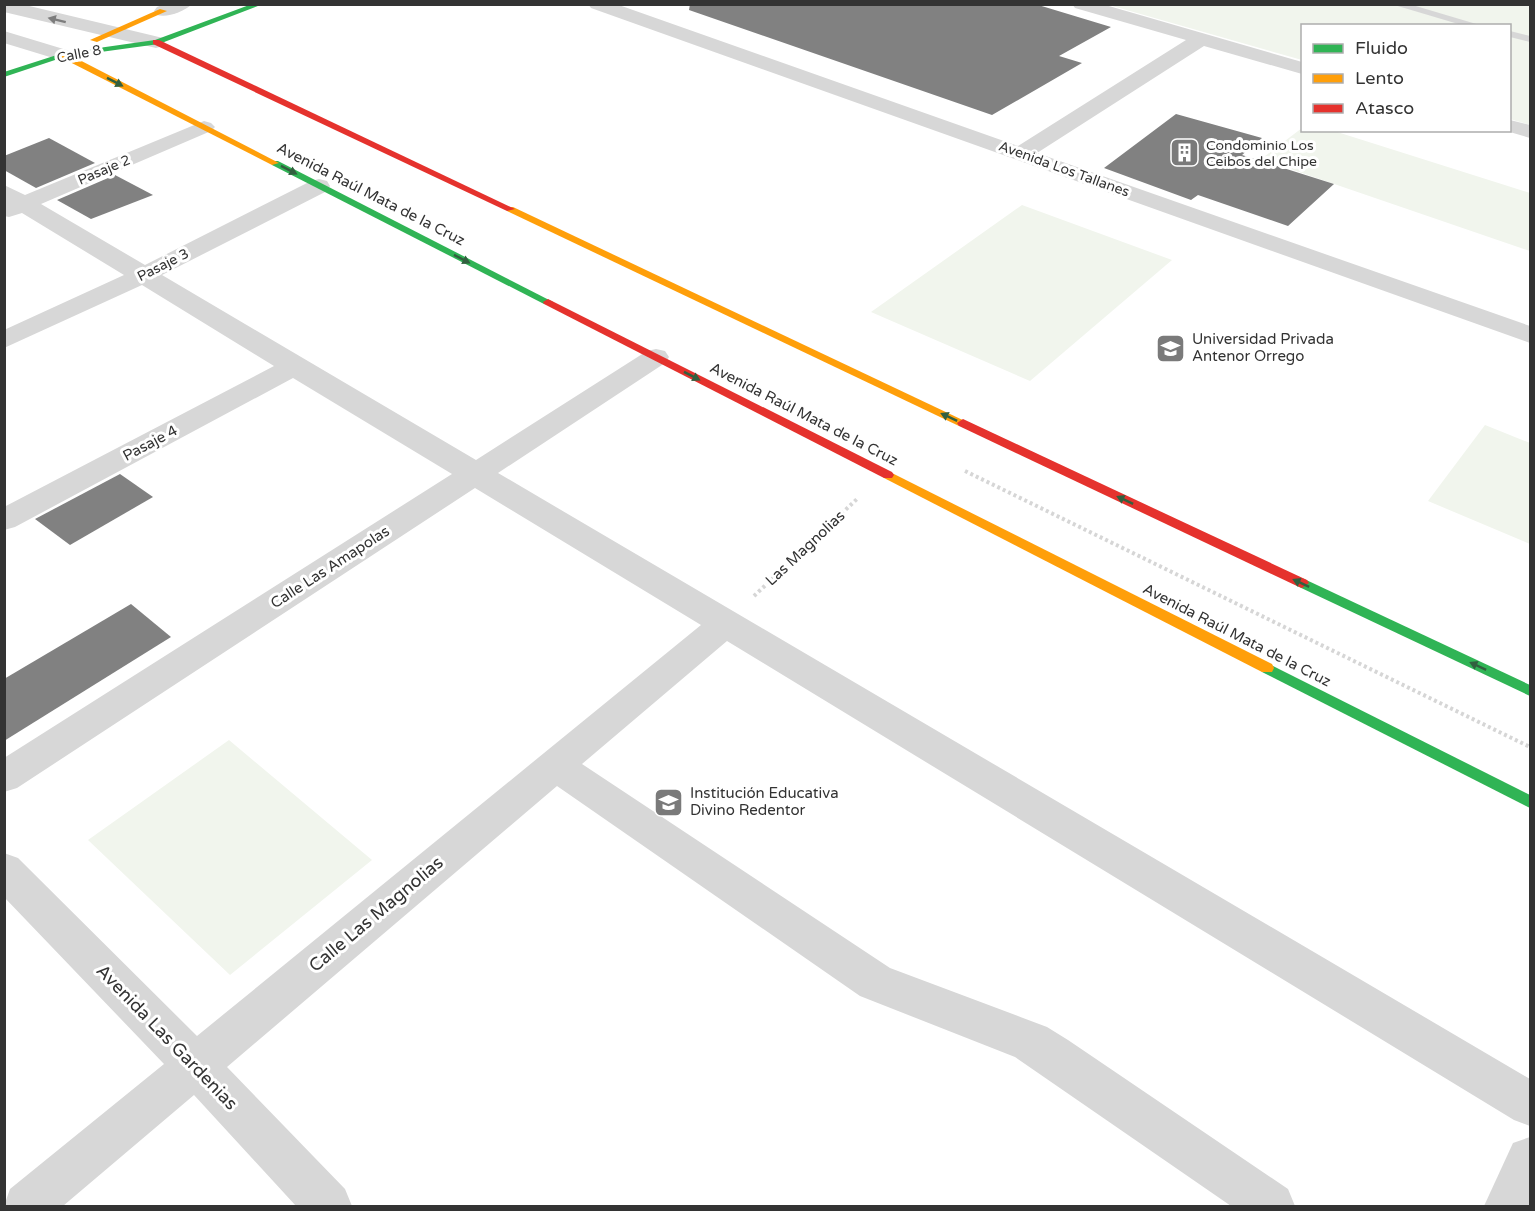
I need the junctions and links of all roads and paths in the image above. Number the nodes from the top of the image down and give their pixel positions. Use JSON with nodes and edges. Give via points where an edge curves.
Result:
{"nodes":[{"id":1,"x":183,"y":4,"type":"edge"},
{"id":2,"x":260,"y":4,"type":"edge"},
{"id":3,"x":597,"y":4,"type":"edge"},
{"id":4,"x":1082,"y":4,"type":"edge"},
{"id":5,"x":1396,"y":4,"type":"edge"},
{"id":6,"x":4,"y":6,"type":"edge"},
{"id":7,"x":163,"y":11,"type":"joint"},
{"id":8,"x":1471,"y":24,"type":"edge"},
{"id":9,"x":110,"y":32,"type":"junction"},
{"id":10,"x":1511,"y":34,"type":"edge"},
{"id":11,"x":4,"y":37,"type":"edge"},
{"id":12,"x":1201,"y":39,"type":"junction"},
{"id":13,"x":1530,"y":39,"type":"edge"},
{"id":14,"x":156,"y":42,"type":"junction"},
{"id":15,"x":63,"y":56,"type":"junction"},
{"id":16,"x":1301,"y":68,"type":"edge"},
{"id":17,"x":4,"y":75,"type":"edge"},
{"id":18,"x":204,"y":127,"type":"junction"},
{"id":19,"x":1511,"y":127,"type":"edge"},
{"id":20,"x":1530,"y":132,"type":"edge"},
{"id":21,"x":1020,"y":154,"type":"junction"},
{"id":22,"x":320,"y":186,"type":"junction"},
{"id":23,"x":11,"y":202,"type":"edge"},
{"id":24,"x":144,"y":275,"type":"junction"},
{"id":25,"x":1530,"y":335,"type":"edge"},
{"id":26,"x":4,"y":340,"type":"edge"},
{"id":27,"x":656,"y":357,"type":"junction"},
{"id":28,"x":295,"y":366,"type":"junction"},
{"id":29,"x":475,"y":473,"type":"junction"},
{"id":30,"x":884,"y":473,"type":"junction"},
{"id":31,"x":4,"y":520,"type":"edge"},
{"id":32,"x":726,"y":623,"type":"junction"},
{"id":33,"x":1530,"y":692,"type":"edge"},
{"id":34,"x":555,"y":765,"type":"junction"},
{"id":35,"x":4,"y":777,"type":"edge"},
{"id":36,"x":1530,"y":802,"type":"edge"},
{"id":37,"x":4,"y":870,"type":"edge"},
{"id":38,"x":195,"y":1065,"type":"junction"},
{"id":39,"x":1530,"y":1104,"type":"edge"},
{"id":40,"x":1530,"y":1160,"type":"edge"},
{"id":41,"x":27,"y":1206,"type":"edge"},
{"id":42,"x":328,"y":1206,"type":"edge"},
{"id":43,"x":1271,"y":1206,"type":"edge"},
{"id":44,"x":1508,"y":1206,"type":"edge"}],
"edges":[{"from":1,"to":7,"type":"street"},
{"from":2,"to":14,"type":"main road","name":"Calle 8"},
{"from":3,"to":21,"type":"street","name":"Avenida Los Tallanes"},
{"from":4,"to":12,"type":"street"},
{"from":5,"to":8,"type":"lane"},
{"from":9,"to":6,"type":"street","one_way":true},
{"from":7,"to":9,"type":"main road"},
{"from":9,"to":14,"type":"street"},
{"from":9,"to":15,"type":"main road"},
{"from":10,"to":13,"type":"lane"},
{"from":11,"to":15,"type":"street"},
{"from":12,"to":16,"type":"street"},
{"from":12,"to":21,"type":"street"},
{"from":14,"to":15,"type":"main road","name":"Calle 8"},
{"from":33,"to":14,"type":"main road","one_way":true},
{"from":15,"to":17,"type":"main road","name":"Calle 8"},
{"from":15,"to":18,"type":"main road","name":"Avenida Raúl Mata de la Cruz","one_way":true},
{"from":18,"to":22,"type":"main road","name":"Avenida Raúl Mata de la Cruz","one_way":true},
{"from":18,"to":23,"type":"street","name":"Pasaje 2"},
{"from":19,"to":20,"type":"street"},
{"from":21,"to":25,"type":"street","name":"Avenida Los Tallanes"},
{"from":22,"to":24,"type":"street","name":"Pasaje 3"},
{"from":22,"to":27,"type":"main road","name":"Avenida Raúl Mata de la Cruz","one_way":true},
{"from":23,"to":24,"type":"street"},
{"from":24,"to":26,"type":"street","name":"Pasaje 3"},
{"from":24,"to":28,"type":"street"},
{"from":27,"to":29,"type":"street","name":"Calle Las Amapolas"},
{"from":27,"to":30,"type":"main road","name":"Avenida Raúl Mata de la Cruz","one_way":true},
{"from":28,"to":29,"type":"street"},
{"from":28,"to":31,"type":"street","name":"Pasaje 4"},
{"from":29,"to":32,"type":"street"},
{"from":29,"to":35,"type":"street","name":"Calle Las Amapolas"},
{"from":30,"to":32,"type":"path","name":"Las Magnolias"},
{"from":30,"to":36,"type":"main road","name":"Avenida Raúl Mata de la Cruz"},
{"from":32,"to":34,"type":"street","name":"Calle Las Magnolias"},
{"from":32,"to":39,"type":"street"},
{"from":34,"to":38,"type":"street","name":"Calle Las Magnolias"},
{"from":34,"to":43,"type":"street","via":[[875,982],[1031,1042]]},
{"from":37,"to":38,"type":"street","name":"Avenida Las Gardenias"},
{"from":38,"to":41,"type":"street","name":"Calle Las Magnolias"},
{"from":38,"to":42,"type":"street","name":"Avenida Las Gardenias"},
{"from":40,"to":44,"type":"street"}]}
